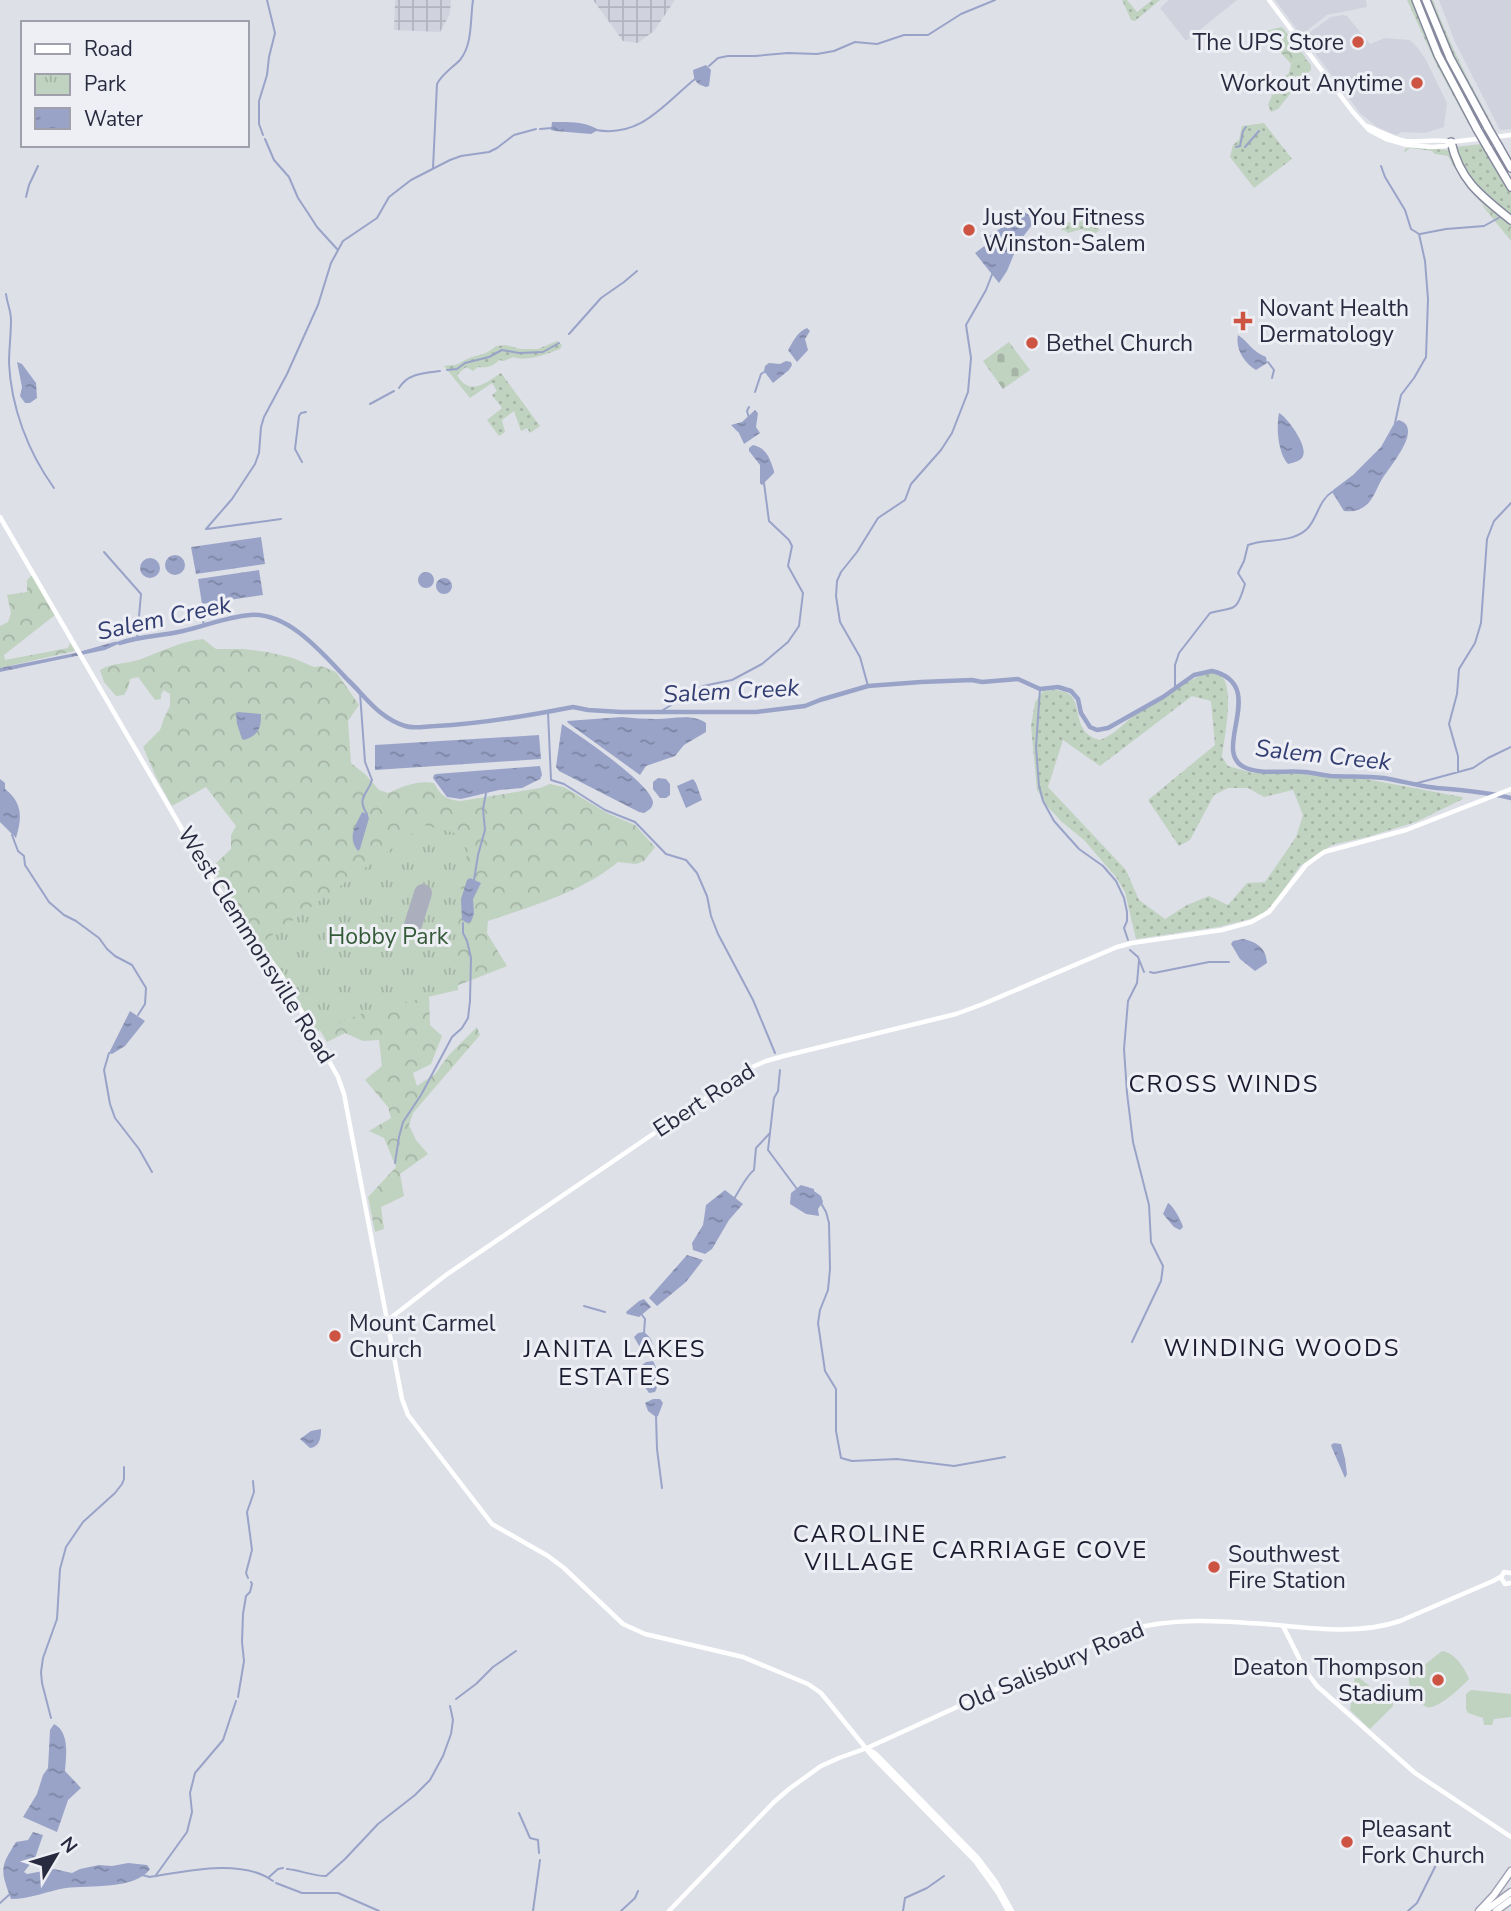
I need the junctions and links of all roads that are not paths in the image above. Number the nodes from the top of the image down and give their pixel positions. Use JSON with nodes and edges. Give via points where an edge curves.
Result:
{"nodes":[{"id":1,"x":1269,"y":0,"type":"edge"},
{"id":2,"x":1416,"y":0,"type":"edge"},
{"id":3,"x":1426,"y":0,"type":"edge"},
{"id":4,"x":1511,"y":135,"type":"edge"},
{"id":5,"x":1451,"y":142,"type":"junction"},
{"id":6,"x":1511,"y":168,"type":"edge"},
{"id":7,"x":1511,"y":187,"type":"edge"},
{"id":8,"x":1511,"y":219,"type":"edge"},
{"id":9,"x":0,"y":517,"type":"edge"},
{"id":10,"x":1511,"y":789,"type":"edge"},
{"id":11,"x":388,"y":1320,"type":"junction"},
{"id":12,"x":1511,"y":1572,"type":"edge"},
{"id":13,"x":1502,"y":1579,"type":"junction"},
{"id":14,"x":1511,"y":1583,"type":"edge"},
{"id":15,"x":1283,"y":1626,"type":"junction"},
{"id":16,"x":867,"y":1748,"type":"junction"},
{"id":17,"x":1511,"y":1837,"type":"edge"},
{"id":18,"x":1511,"y":1871,"type":"edge"},
{"id":19,"x":1511,"y":1892,"type":"edge"},
{"id":20,"x":1511,"y":1900,"type":"edge"},
{"id":21,"x":669,"y":1911,"type":"edge"},
{"id":22,"x":1010,"y":1911,"type":"edge"},
{"id":23,"x":1479,"y":1911,"type":"edge"},
{"id":24,"x":1485,"y":1911,"type":"edge"},
{"id":25,"x":1496,"y":1911,"type":"edge"}],
"edges":[{"from":1,"to":5,"type":"main road","via":[[1369,130],[1407,145],[1432,147]]},
{"from":2,"to":7,"type":"highway","bridge":true,"via":[[1438,55]]},
{"from":3,"to":6,"type":"highway","bridge":true,"via":[[1450,58]]},
{"from":4,"to":5,"type":"main road"},
{"from":5,"to":8,"type":"highway","via":[[1454,158],[1471,186]]},
{"from":9,"to":11,"type":"main road","name":"West Clemmonsville Road","via":[[216,886],[280,974],[338,1077]]},
{"from":10,"to":11,"type":"main road","name":"Ebert Road","via":[[1392,835],[1324,852],[1306,865],[1269,912],[1251,922],[1129,944],[956,1014],[750,1068],[446,1275]]},
{"from":11,"to":16,"type":"main road","name":"West Clemmonsville Road","via":[[408,1415],[492,1524],[564,1568],[630,1628],[743,1657],[814,1687]]},
{"from":12,"to":13,"type":"main road","name":"Old Salisbury Road","via":[[1504,1572]]},
{"from":13,"to":14,"type":"main road"},
{"from":13,"to":15,"type":"main road","name":"Old Salisbury Road","via":[[1385,1625],[1328,1630]]},
{"from":15,"to":16,"type":"main road","name":"Old Salisbury Road","via":[[1195,1620],[1135,1628]]},
{"from":15,"to":17,"type":"main road","via":[[1317,1686],[1415,1773]]},
{"from":16,"to":21,"type":"main road","name":"Old Salisbury Road","via":[[821,1766],[789,1789]]},
{"from":16,"to":22,"type":"main road","name":"West Clemmonsville Road","via":[[975,1861]]},
{"from":18,"to":23,"type":"main road"},
{"from":19,"to":24,"type":"main road"},
{"from":20,"to":25,"type":"main road"}]}
